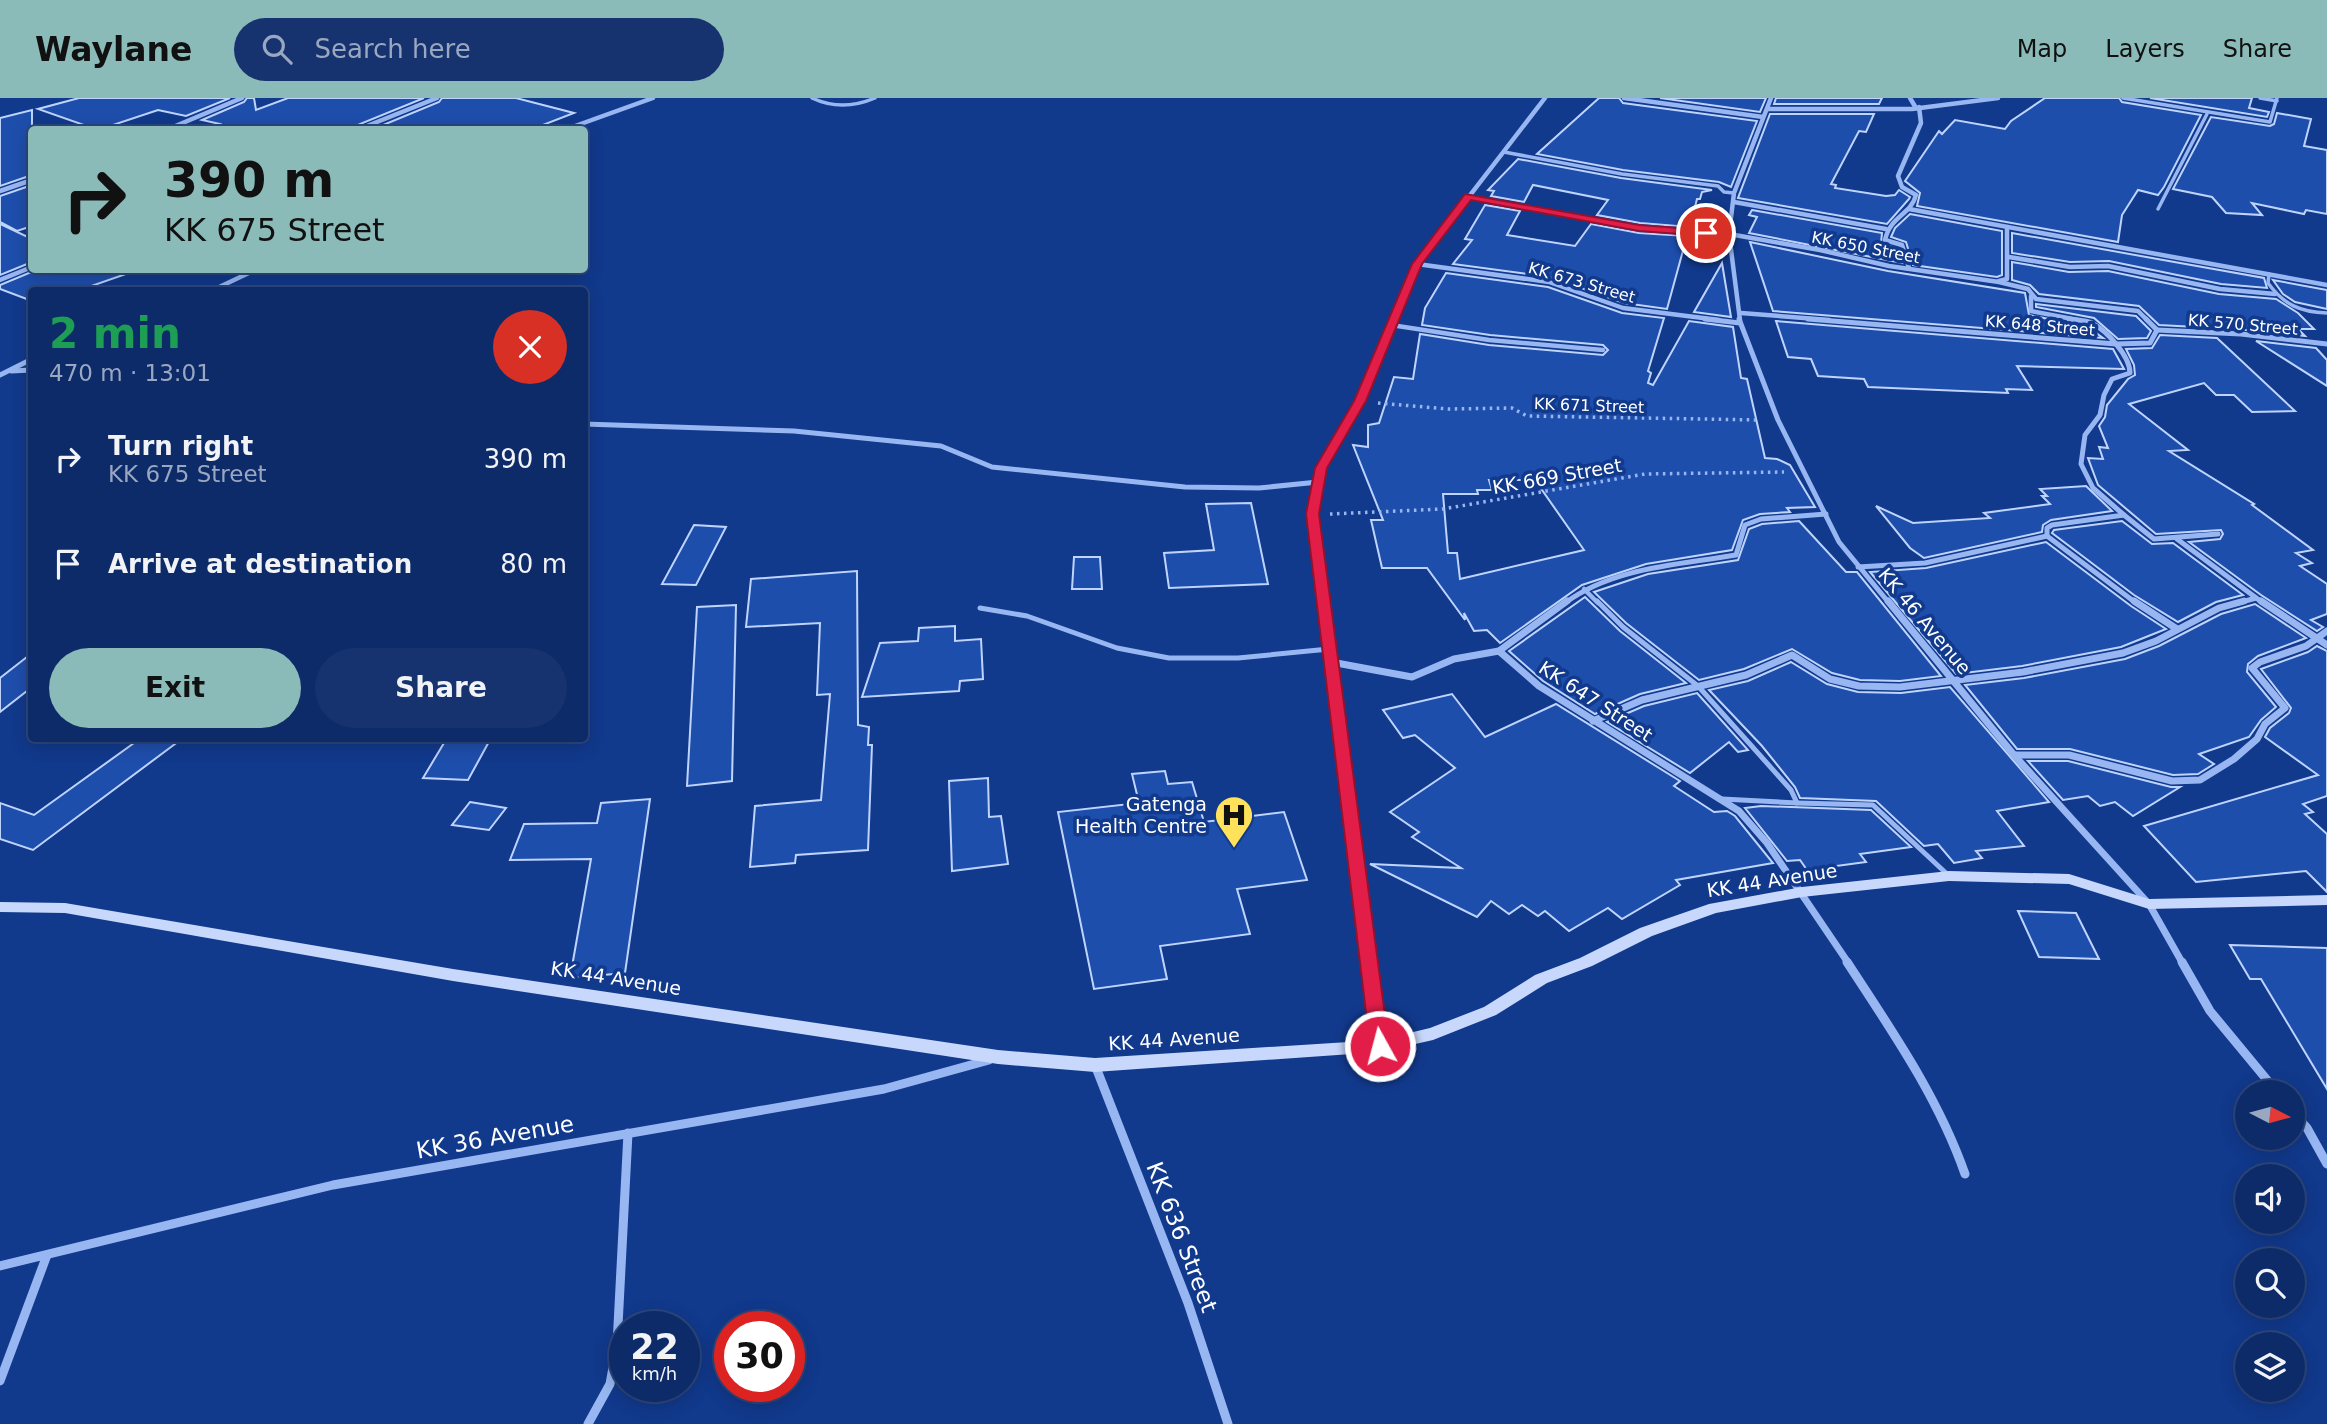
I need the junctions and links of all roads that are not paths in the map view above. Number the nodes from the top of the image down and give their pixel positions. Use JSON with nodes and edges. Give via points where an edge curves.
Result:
{"nodes":[{"id":1,"x":242,"y":98,"type":"edge"},
{"id":2,"x":436,"y":98,"type":"edge"},
{"id":3,"x":653,"y":98,"type":"edge"},
{"id":4,"x":812,"y":98,"type":"edge"},
{"id":5,"x":875,"y":98,"type":"edge"},
{"id":6,"x":1545,"y":98,"type":"edge"},
{"id":7,"x":1624,"y":98,"type":"edge"},
{"id":8,"x":1771,"y":98,"type":"edge"},
{"id":9,"x":1910,"y":98,"type":"edge"},
{"id":10,"x":1998,"y":98,"type":"edge"},
{"id":11,"x":2123,"y":98,"type":"edge"},
{"id":12,"x":2260,"y":98,"type":"edge"},
{"id":13,"x":2277,"y":99,"type":"edge"},
{"id":14,"x":1918,"y":108,"type":"junction"},
{"id":15,"x":1767,"y":109,"type":"junction"},
{"id":16,"x":2207,"y":114,"type":"junction"},
{"id":17,"x":1763,"y":117,"type":"junction"},
{"id":18,"x":176,"y":126,"type":"edge"},
{"id":19,"x":366,"y":126,"type":"edge"},
{"id":20,"x":575,"y":126,"type":"edge"},
{"id":21,"x":1504,"y":152,"type":"junction"},
{"id":22,"x":28,"y":181,"type":"edge"},
{"id":23,"x":0,"y":191,"type":"edge"},
{"id":24,"x":1734,"y":193,"type":"junction"},
{"id":25,"x":1468,"y":197,"type":"junction"},
{"id":26,"x":1734,"y":202,"type":"junction"},
{"id":27,"x":1909,"y":209,"type":"junction"},
{"id":28,"x":2158,"y":209,"type":"dead end"},
{"id":29,"x":2007,"y":227,"type":"junction"},
{"id":30,"x":1886,"y":229,"type":"junction"},
{"id":31,"x":1728,"y":234,"type":"junction"},
{"id":32,"x":2009,"y":257,"type":"junction"},
{"id":33,"x":1417,"y":264,"type":"junction"},
{"id":34,"x":28,"y":268,"type":"edge"},
{"id":35,"x":1909,"y":268,"type":"junction"},
{"id":36,"x":249,"y":273,"type":"edge"},
{"id":37,"x":2269,"y":274,"type":"junction"},
{"id":38,"x":2,"y":277,"type":"edge"},
{"id":39,"x":1998,"y":282,"type":"junction"},
{"id":40,"x":2327,"y":285,"type":"edge"},
{"id":41,"x":219,"y":287,"type":"edge"},
{"id":42,"x":2275,"y":294,"type":"junction"},
{"id":43,"x":2031,"y":296,"type":"junction"},
{"id":44,"x":1741,"y":313,"type":"junction"},
{"id":45,"x":2327,"y":313,"type":"edge"},
{"id":46,"x":1740,"y":323,"type":"junction"},
{"id":47,"x":1391,"y":325,"type":"junction"},
{"id":48,"x":2157,"y":330,"type":"junction"},
{"id":49,"x":2116,"y":344,"type":"junction"},
{"id":50,"x":2327,"y":344,"type":"edge"},
{"id":51,"x":1603,"y":350,"type":"dead end"},
{"id":52,"x":28,"y":361,"type":"edge"},
{"id":53,"x":28,"y":370,"type":"edge"},
{"id":54,"x":2,"y":372,"type":"edge"},
{"id":55,"x":588,"y":424,"type":"edge"},
{"id":56,"x":1318,"y":482,"type":"junction"},
{"id":57,"x":1826,"y":514,"type":"junction"},
{"id":58,"x":2124,"y":515,"type":"junction"},
{"id":59,"x":2218,"y":534,"type":"dead end"},
{"id":60,"x":2047,"y":536,"type":"junction"},
{"id":61,"x":2177,"y":538,"type":"junction"},
{"id":62,"x":1858,"y":567,"type":"junction"},
{"id":63,"x":1584,"y":589,"type":"junction"},
{"id":64,"x":2256,"y":598,"type":"junction"},
{"id":65,"x":980,"y":608,"type":"dead end"},
{"id":66,"x":2177,"y":629,"type":"junction"},
{"id":67,"x":2327,"y":631,"type":"edge"},
{"id":68,"x":2314,"y":639,"type":"junction"},
{"id":69,"x":2327,"y":645,"type":"edge"},
{"id":70,"x":1329,"y":649,"type":"junction"},
{"id":71,"x":1499,"y":651,"type":"junction"},
{"id":72,"x":1331,"y":662,"type":"junction"},
{"id":73,"x":1950,"y":679,"type":"junction"},
{"id":74,"x":1698,"y":686,"type":"junction"},
{"id":75,"x":1593,"y":721,"type":"junction"},
{"id":76,"x":2014,"y":755,"type":"junction"},
{"id":77,"x":1722,"y":799,"type":"junction"},
{"id":78,"x":1797,"y":803,"type":"junction"},
{"id":79,"x":1949,"y":876,"type":"junction"},
{"id":80,"x":1802,"y":892,"type":"junction"},
{"id":81,"x":2327,"y":900,"type":"edge"},
{"id":82,"x":2149,"y":904,"type":"junction"},
{"id":83,"x":0,"y":906,"type":"edge"},
{"id":84,"x":1380,"y":1046,"type":"junction"},
{"id":85,"x":998,"y":1057,"type":"junction"},
{"id":86,"x":1095,"y":1065,"type":"junction"},
{"id":87,"x":2267,"y":1080,"type":"edge"},
{"id":88,"x":2305,"y":1127,"type":"edge"},
{"id":89,"x":628,"y":1133,"type":"junction"},
{"id":90,"x":2327,"y":1164,"type":"edge"},
{"id":91,"x":1965,"y":1174,"type":"dead end"},
{"id":92,"x":47,"y":1255,"type":"junction"},
{"id":93,"x":0,"y":1266,"type":"edge"},
{"id":94,"x":0,"y":1381,"type":"edge"},
{"id":95,"x":588,"y":1424,"type":"edge"},
{"id":96,"x":1228,"y":1424,"type":"edge"}],
"edges":[{"from":1,"to":18,"type":"street"},
{"from":2,"to":19,"type":"street"},
{"from":3,"to":20,"type":"street"},
{"from":4,"to":5,"type":"lane","via":[[848,106]]},
{"from":6,"to":21,"type":"street"},
{"from":7,"to":17,"type":"street"},
{"from":8,"to":15,"type":"street","name":"KK 46 Avenue"},
{"from":9,"to":14,"type":"street"},
{"from":10,"to":14,"type":"street"},
{"from":11,"to":16,"type":"lane"},
{"from":12,"to":13,"type":"lane"},
{"from":13,"to":16,"type":"lane","via":[[2270,122]]},
{"from":14,"to":15,"type":"street"},
{"from":14,"to":27,"type":"street","via":[[1921,123],[1898,176],[1902,187],[1915,193]]},
{"from":15,"to":17,"type":"street","name":"KK 46 Avenue"},
{"from":16,"to":28,"type":"lane"},
{"from":17,"to":24,"type":"street","name":"KK 46 Avenue"},
{"from":21,"to":24,"type":"lane","via":[[1601,171],[1718,186]]},
{"from":21,"to":25,"type":"street"},
{"from":22,"to":23,"type":"street"},
{"from":24,"to":26,"type":"street","name":"KK 46 Avenue"},
{"from":25,"to":31,"type":"street","name":"KK 650 Street","via":[[1639,228]]},
{"from":25,"to":33,"type":"street"},
{"from":26,"to":30,"type":"street"},
{"from":26,"to":31,"type":"street","name":"KK 46 Avenue"},
{"from":27,"to":29,"type":"street"},
{"from":27,"to":30,"type":"street","via":[[1900,211]]},
{"from":29,"to":32,"type":"street"},
{"from":29,"to":37,"type":"street"},
{"from":30,"to":35,"type":"street","via":[[1885,240],[1902,245]]},
{"from":31,"to":35,"type":"street","name":"KK 650 Street"},
{"from":31,"to":44,"type":"street","name":"KK 46 Avenue"},
{"from":32,"to":39,"type":"street","via":[[2007,279]]},
{"from":32,"to":42,"type":"street","via":[[2070,267],[2108,266],[2220,289]]},
{"from":33,"to":46,"type":"street","name":"KK 673 Street","via":[[1549,282],[1623,309]]},
{"from":33,"to":47,"type":"street"},
{"from":34,"to":38,"type":"street"},
{"from":35,"to":39,"type":"street","name":"KK 650 Street"},
{"from":36,"to":41,"type":"street"},
{"from":37,"to":40,"type":"street"},
{"from":37,"to":42,"type":"lane","via":[[2267,283]]},
{"from":39,"to":43,"type":"street","name":"KK 648 Street","via":[[2028,289]]},
{"from":42,"to":45,"type":"lane","via":[[2307,313]]},
{"from":43,"to":48,"type":"street","name":"KK 648 Street","via":[[2138,312]]},
{"from":43,"to":49,"type":"street","via":[[2031,312],[2092,323]]},
{"from":44,"to":46,"type":"street","name":"KK 46 Avenue"},
{"from":44,"to":49,"type":"street","name":"KK 648 Street"},
{"from":46,"to":57,"type":"street","name":"KK 46 Avenue","via":[[1778,420]]},
{"from":47,"to":51,"type":"lane"},
{"from":47,"to":56,"type":"street","via":[[1360,401],[1321,468]]},
{"from":48,"to":49,"type":"street","name":"KK 648 Street","via":[[2150,343]]},
{"from":48,"to":50,"type":"street","name":"KK 570 Street"},
{"from":49,"to":58,"type":"street","via":[[2130,373],[2112,379],[2101,415],[2085,435],[2081,464],[2093,488]]},
{"from":52,"to":54,"type":"street"},
{"from":53,"to":54,"type":"street"},
{"from":55,"to":56,"type":"street","via":[[794,431],[941,446],[992,467],[1185,487],[1259,488]]},
{"from":56,"to":70,"type":"street","via":[[1312,514]]},
{"from":57,"to":62,"type":"street","name":"KK 46 Avenue"},
{"from":57,"to":63,"type":"street","via":[[1761,519],[1745,525],[1736,555],[1612,577]]},
{"from":58,"to":60,"type":"street","via":[[2052,525]]},
{"from":58,"to":61,"type":"street","via":[[2154,539]]},
{"from":59,"to":61,"type":"street"},
{"from":60,"to":62,"type":"street","via":[[1925,563]]},
{"from":60,"to":66,"type":"street"},
{"from":61,"to":64,"type":"street"},
{"from":62,"to":73,"type":"street","name":"KK 46 Avenue"},
{"from":63,"to":71,"type":"street"},
{"from":63,"to":74,"type":"lane","via":[[1623,627]]},
{"from":64,"to":66,"type":"street","via":[[2219,608]]},
{"from":64,"to":68,"type":"street"},
{"from":65,"to":70,"type":"lane","via":[[1032,617],[1092,640],[1186,660]]},
{"from":66,"to":73,"type":"street","via":[[2123,653]]},
{"from":67,"to":68,"type":"street"},
{"from":68,"to":69,"type":"street"},
{"from":68,"to":76,"type":"street","via":[[2252,668],[2285,708],[2234,759],[2200,780],[2172,781],[2069,755]]},
{"from":70,"to":72,"type":"street"},
{"from":71,"to":72,"type":"street","via":[[1454,659],[1412,677]]},
{"from":71,"to":75,"type":"street","name":"KK 647 Street","via":[[1539,686]]},
{"from":72,"to":84,"type":"street"},
{"from":73,"to":74,"type":"street","via":[[1900,687],[1859,686],[1830,680],[1792,655],[1746,675]]},
{"from":73,"to":76,"type":"street","name":"KK 46 Avenue"},
{"from":74,"to":75,"type":"street","via":[[1642,700]]},
{"from":74,"to":78,"type":"lane","via":[[1791,790]]},
{"from":75,"to":77,"type":"street","name":"KK 647 Street"},
{"from":76,"to":82,"type":"street","name":"KK 46 Avenue"},
{"from":77,"to":78,"type":"lane"},
{"from":77,"to":80,"type":"street","name":"KK 647 Street","via":[[1768,844]]},
{"from":78,"to":79,"type":"lane","via":[[1873,805]]},
{"from":79,"to":80,"type":"main road","name":"KK 44 Avenue"},
{"from":79,"to":82,"type":"main road","name":"KK 44 Avenue","via":[[2069,879]]},
{"from":80,"to":84,"type":"main road","name":"KK 44 Avenue","via":[[1714,908],[1678,920],[1541,979],[1490,1011],[1433,1034]]},
{"from":80,"to":91,"type":"street","name":"KK 647 Street","via":[[1914,1065],[1950,1131]]},
{"from":81,"to":82,"type":"main road","name":"KK 44 Avenue"},
{"from":82,"to":87,"type":"street","name":"KK 46 Avenue","via":[[2210,1011]]},
{"from":83,"to":85,"type":"main road","name":"KK 44 Avenue","via":[[65,908],[453,975]]},
{"from":84,"to":86,"type":"main road","name":"KK 44 Avenue"},
{"from":85,"to":86,"type":"main road","name":"KK 44 Avenue"},
{"from":85,"to":89,"type":"street","name":"KK 36 Avenue","via":[[884,1089]]},
{"from":86,"to":96,"type":"street","name":"KK 636 Street","via":[[1188,1303]]},
{"from":88,"to":90,"type":"street"},
{"from":89,"to":92,"type":"street","name":"KK 36 Avenue","via":[[334,1185]]},
{"from":89,"to":95,"type":"street","via":[[617,1345],[610,1384]]},
{"from":92,"to":93,"type":"street","name":"KK 36 Avenue"},
{"from":92,"to":94,"type":"street"}]}
